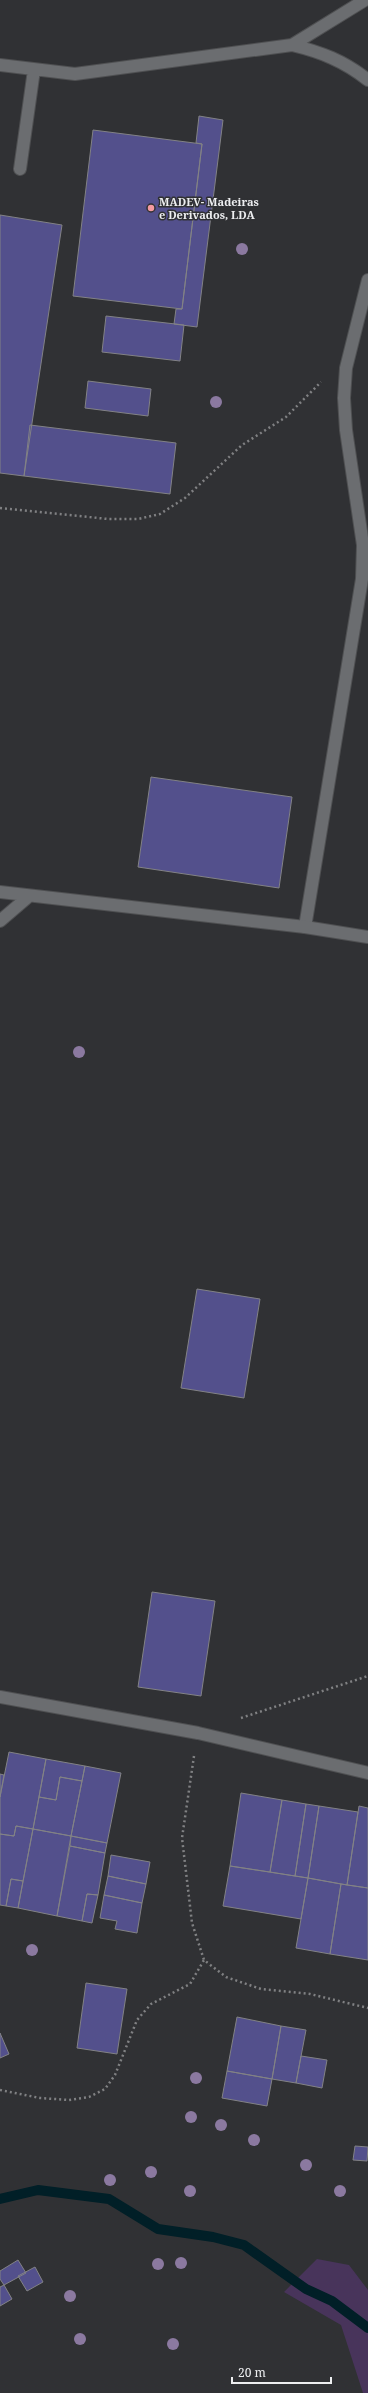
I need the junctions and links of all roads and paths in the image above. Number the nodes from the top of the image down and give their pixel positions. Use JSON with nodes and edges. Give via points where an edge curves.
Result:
{"nodes":[{"id":1,"x":365,"y":0,"type":"edge"},
{"id":2,"x":292,"y":45,"type":"junction"},
{"id":3,"x":0,"y":65,"type":"edge"},
{"id":4,"x":34,"y":70,"type":"junction"},
{"id":5,"x":368,"y":80,"type":"edge"},
{"id":6,"x":20,"y":168,"type":"dead end"},
{"id":7,"x":368,"y":280,"type":"edge"},
{"id":8,"x":322,"y":380,"type":"dead end"},
{"id":9,"x":0,"y":508,"type":"edge"},
{"id":10,"x":366,"y":546,"type":"edge"},
{"id":11,"x":0,"y":892,"type":"edge"},
{"id":12,"x":28,"y":897,"type":"junction"},
{"id":13,"x":0,"y":921,"type":"edge"},
{"id":14,"x":306,"y":927,"type":"junction"},
{"id":15,"x":368,"y":937,"type":"edge"},
{"id":16,"x":368,"y":1676,"type":"edge"},
{"id":17,"x":0,"y":1697,"type":"edge"},
{"id":18,"x":235,"y":1720,"type":"dead end"},
{"id":19,"x":198,"y":1732,"type":"junction"},
{"id":20,"x":368,"y":1773,"type":"edge"},
{"id":21,"x":204,"y":1960,"type":"junction"},
{"id":22,"x":368,"y":2008,"type":"edge"},
{"id":23,"x":0,"y":2090,"type":"edge"}],
"edges":[{"from":1,"to":2,"type":"street"},
{"from":2,"to":4,"type":"street","via":[[75,74]]},
{"from":2,"to":5,"type":"street","via":[[322,53],[349,65]]},
{"from":3,"to":4,"type":"street"},
{"from":4,"to":6,"type":"street"},
{"from":7,"to":10,"type":"street","via":[[346,368],[344,398],[348,444]]},
{"from":8,"to":9,"type":"path","via":[[286,417],[242,446],[185,498],[160,514],[138,519],[108,519]]},
{"from":10,"to":14,"type":"street"},
{"from":11,"to":12,"type":"street"},
{"from":12,"to":13,"type":"street"},
{"from":12,"to":14,"type":"street"},
{"from":14,"to":15,"type":"street"},
{"from":16,"to":18,"type":"path"},
{"from":17,"to":19,"type":"street"},
{"from":19,"to":20,"type":"street"},
{"from":19,"to":21,"type":"path","via":[[182,1838],[192,1923]]},
{"from":21,"to":22,"type":"path","via":[[226,1977],[261,1989],[310,1994]]},
{"from":21,"to":23,"type":"path","via":[[190,1984],[151,2004],[137,2020],[115,2075],[105,2089],[89,2097],[69,2100],[40,2098]]}]}
